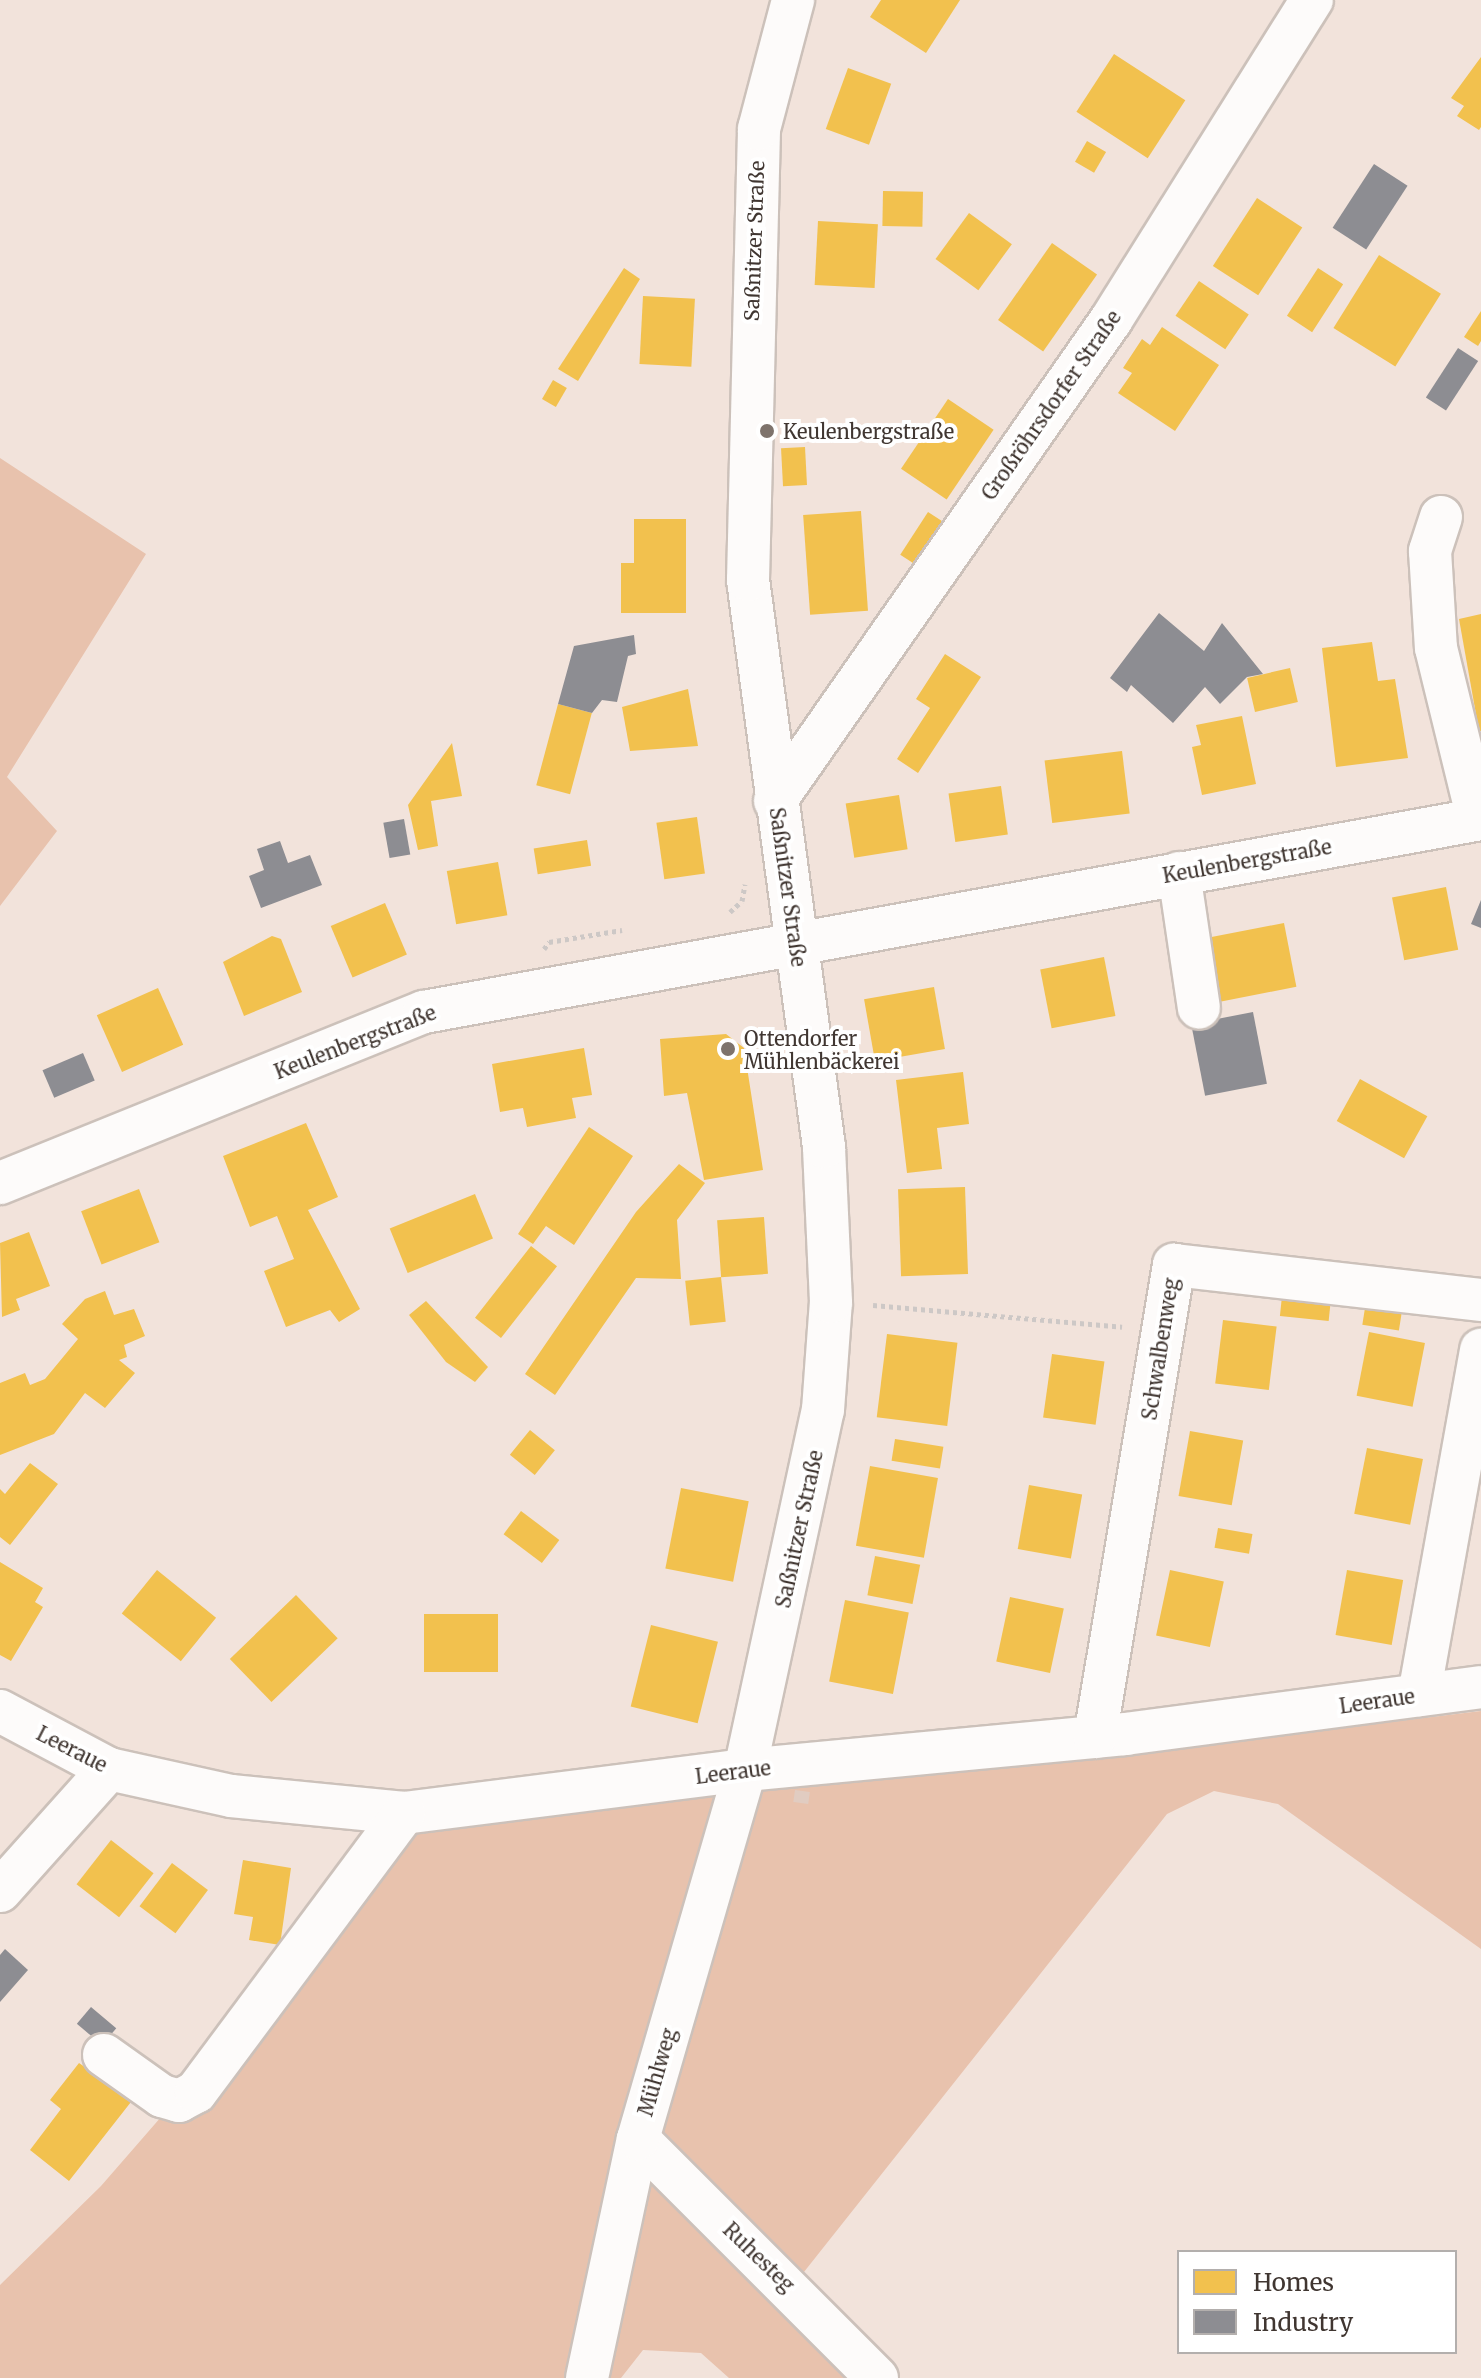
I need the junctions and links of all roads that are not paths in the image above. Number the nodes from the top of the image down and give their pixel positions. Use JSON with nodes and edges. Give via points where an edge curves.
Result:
{"nodes":[{"id":1,"x":793,"y":0,"type":"edge"},
{"id":2,"x":1312,"y":0,"type":"edge"},
{"id":3,"x":1441,"y":517,"type":"dead end"},
{"id":4,"x":775,"y":801,"type":"junction"},
{"id":5,"x":1480,"y":819,"type":"edge"},
{"id":6,"x":1179,"y":873,"type":"junction"},
{"id":7,"x":795,"y":941,"type":"junction"},
{"id":8,"x":1199,"y":1008,"type":"dead end"},
{"id":9,"x":0,"y":1183,"type":"edge"},
{"id":10,"x":1481,"y":1300,"type":"edge"},
{"id":11,"x":1481,"y":1350,"type":"edge"},
{"id":12,"x":1481,"y":1687,"type":"edge"},
{"id":13,"x":1419,"y":1695,"type":"junction"},
{"id":14,"x":0,"y":1711,"type":"edge"},
{"id":15,"x":1095,"y":1737,"type":"junction"},
{"id":16,"x":109,"y":1769,"type":"junction"},
{"id":17,"x":745,"y":1770,"type":"junction"},
{"id":18,"x":404,"y":1813,"type":"junction"},
{"id":19,"x":0,"y":1891,"type":"edge"},
{"id":20,"x":104,"y":2055,"type":"dead end"},
{"id":21,"x":638,"y":2139,"type":"junction"},
{"id":22,"x":587,"y":2378,"type":"edge"},
{"id":23,"x":877,"y":2378,"type":"edge"}],
"edges":[{"from":1,"to":4,"type":"street","name":"Saßnitzer Straße","via":[[759,129],[753,221],[748,580]]},
{"from":2,"to":4,"type":"street","name":"Großröhrsdorfer Straße","via":[[1111,320]]},
{"from":3,"to":5,"type":"street","via":[[1430,551],[1436,648]]},
{"from":4,"to":7,"type":"street","name":"Saßnitzer Straße"},
{"from":5,"to":6,"type":"street","name":"Keulenbergstraße"},
{"from":6,"to":7,"type":"street","name":"Keulenbergstraße"},
{"from":6,"to":8,"type":"street"},
{"from":7,"to":9,"type":"street","name":"Keulenbergstraße","via":[[424,1012]]},
{"from":7,"to":17,"type":"street","name":"Saßnitzer Straße","via":[[824,1147],[831,1302],[823,1410],[801,1538]]},
{"from":10,"to":15,"type":"street","name":"Schwalbenweg","via":[[1174,1265]]},
{"from":11,"to":13,"type":"street"},
{"from":12,"to":13,"type":"street","name":"Leeraue"},
{"from":13,"to":15,"type":"street","name":"Leeraue"},
{"from":14,"to":16,"type":"street","name":"Leeraue"},
{"from":15,"to":17,"type":"street","name":"Leeraue"},
{"from":16,"to":18,"type":"street","name":"Leeraue","via":[[231,1796]]},
{"from":16,"to":19,"type":"street"},
{"from":17,"to":18,"type":"street","name":"Leeraue"},
{"from":17,"to":21,"type":"street","name":"Mühlweg"},
{"from":18,"to":20,"type":"street","via":[[196,2092],[179,2101],[162,2096]]},
{"from":21,"to":22,"type":"street","name":"Mühlweg"},
{"from":21,"to":23,"type":"street","name":"Ruhesteg"}]}
